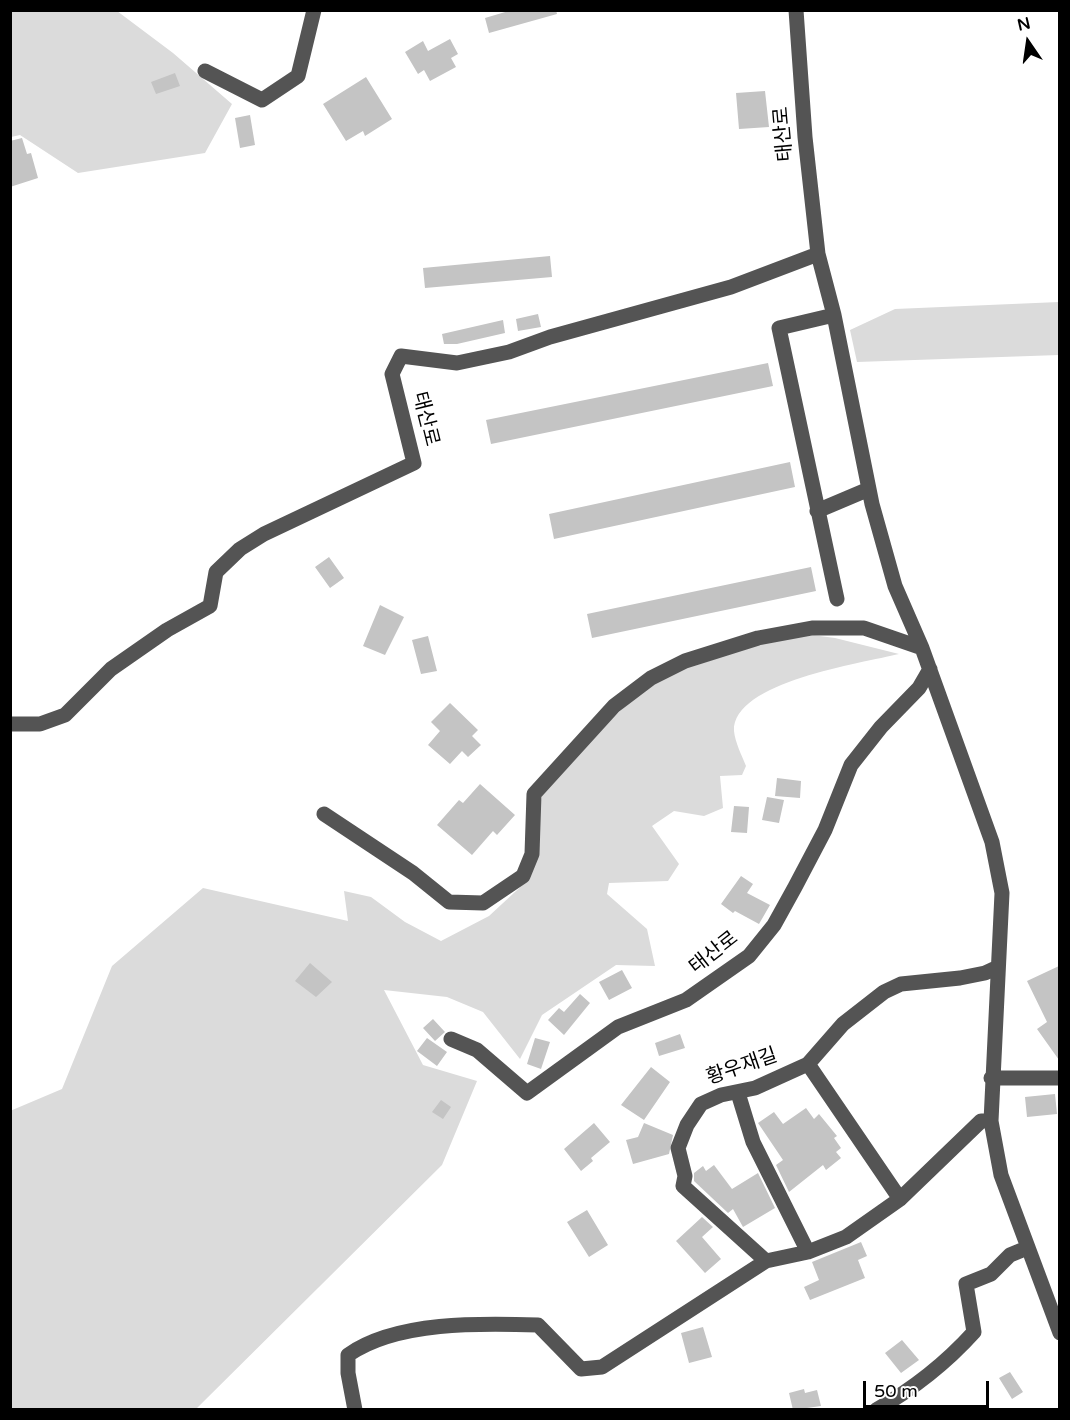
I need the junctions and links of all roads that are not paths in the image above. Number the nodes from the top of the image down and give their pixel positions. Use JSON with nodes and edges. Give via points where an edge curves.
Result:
{"nodes":[{"id":1,"x":314,"y":10,"type":"edge"},
{"id":2,"x":796,"y":10,"type":"edge"},
{"id":3,"x":205,"y":71,"type":"dead end"},
{"id":4,"x":818,"y":254,"type":"junction"},
{"id":5,"x":834,"y":315,"type":"junction"},
{"id":6,"x":869,"y":489,"type":"junction"},
{"id":7,"x":817,"y":511,"type":"junction"},
{"id":8,"x":837,"y":599,"type":"dead end"},
{"id":9,"x":922,"y":648,"type":"junction"},
{"id":10,"x":930,"y":669,"type":"junction"},
{"id":11,"x":10,"y":724,"type":"edge"},
{"id":12,"x":324,"y":814,"type":"dead end"},
{"id":13,"x":998,"y":967,"type":"junction"},
{"id":14,"x":451,"y":1039,"type":"dead end"},
{"id":15,"x":808,"y":1064,"type":"junction"},
{"id":16,"x":991,"y":1078,"type":"junction"},
{"id":17,"x":1059,"y":1078,"type":"edge"},
{"id":18,"x":738,"y":1093,"type":"junction"},
{"id":19,"x":990,"y":1121,"type":"junction"},
{"id":20,"x":900,"y":1198,"type":"junction"},
{"id":21,"x":1027,"y":1248,"type":"junction"},
{"id":22,"x":808,"y":1252,"type":"junction"},
{"id":23,"x":766,"y":1261,"type":"junction"},
{"id":24,"x":1059,"y":1333,"type":"edge"},
{"id":25,"x":356,"y":1410,"type":"edge"},
{"id":26,"x":876,"y":1410,"type":"edge"}],
"edges":[{"from":1,"to":3,"type":"street","via":[[298,76],[262,100]]},
{"from":2,"to":4,"type":"street","name":"태산로"},
{"from":4,"to":5,"type":"street","name":"태산로"},
{"from":4,"to":11,"type":"street","name":"태산로","via":[[732,286],[509,352],[458,363],[401,356],[392,374],[414,463],[240,549],[216,572],[210,606],[111,669],[65,715],[40,724]]},
{"from":5,"to":6,"type":"street","name":"태산로"},
{"from":5,"to":7,"type":"street","via":[[779,328]]},
{"from":6,"to":7,"type":"street"},
{"from":6,"to":9,"type":"street","name":"태산로","via":[[895,586]]},
{"from":7,"to":8,"type":"street"},
{"from":9,"to":10,"type":"street","name":"태산로"},
{"from":9,"to":12,"type":"street","via":[[864,628],[812,628],[758,638],[685,661],[651,678],[614,706],[534,794],[532,854],[523,876],[483,903],[449,902]]},
{"from":10,"to":13,"type":"street","name":"태산로","via":[[992,842],[1002,893]]},
{"from":10,"to":14,"type":"street","name":"태산로","via":[[919,688],[851,765],[825,830],[795,887],[774,925],[749,956],[686,1000],[618,1027],[527,1093],[477,1050]]},
{"from":13,"to":15,"type":"street","name":"황우재길","via":[[960,978],[901,984],[884,992],[843,1024]]},
{"from":13,"to":16,"type":"street","name":"태산로"},
{"from":15,"to":18,"type":"street","name":"황우재길"},
{"from":15,"to":20,"type":"street"},
{"from":16,"to":17,"type":"street"},
{"from":16,"to":19,"type":"street","name":"태산로"},
{"from":18,"to":22,"type":"street","via":[[753,1142]]},
{"from":18,"to":23,"type":"street","name":"황우재길","via":[[700,1104],[687,1125],[678,1148],[685,1176],[683,1186]]},
{"from":19,"to":20,"type":"street","via":[[981,1121]]},
{"from":19,"to":21,"type":"street","name":"태산로","via":[[1000,1175]]},
{"from":20,"to":22,"type":"street","via":[[846,1237]]},
{"from":21,"to":24,"type":"street","name":"태산로"},
{"from":21,"to":26,"type":"street","via":[[1010,1255],[991,1274],[966,1284],[974,1332],[954,1354]]},
{"from":22,"to":23,"type":"street"},
{"from":23,"to":25,"type":"street","via":[[602,1367],[581,1369],[538,1325],[481,1323],[418,1330],[362,1345],[348,1355]]}]}
